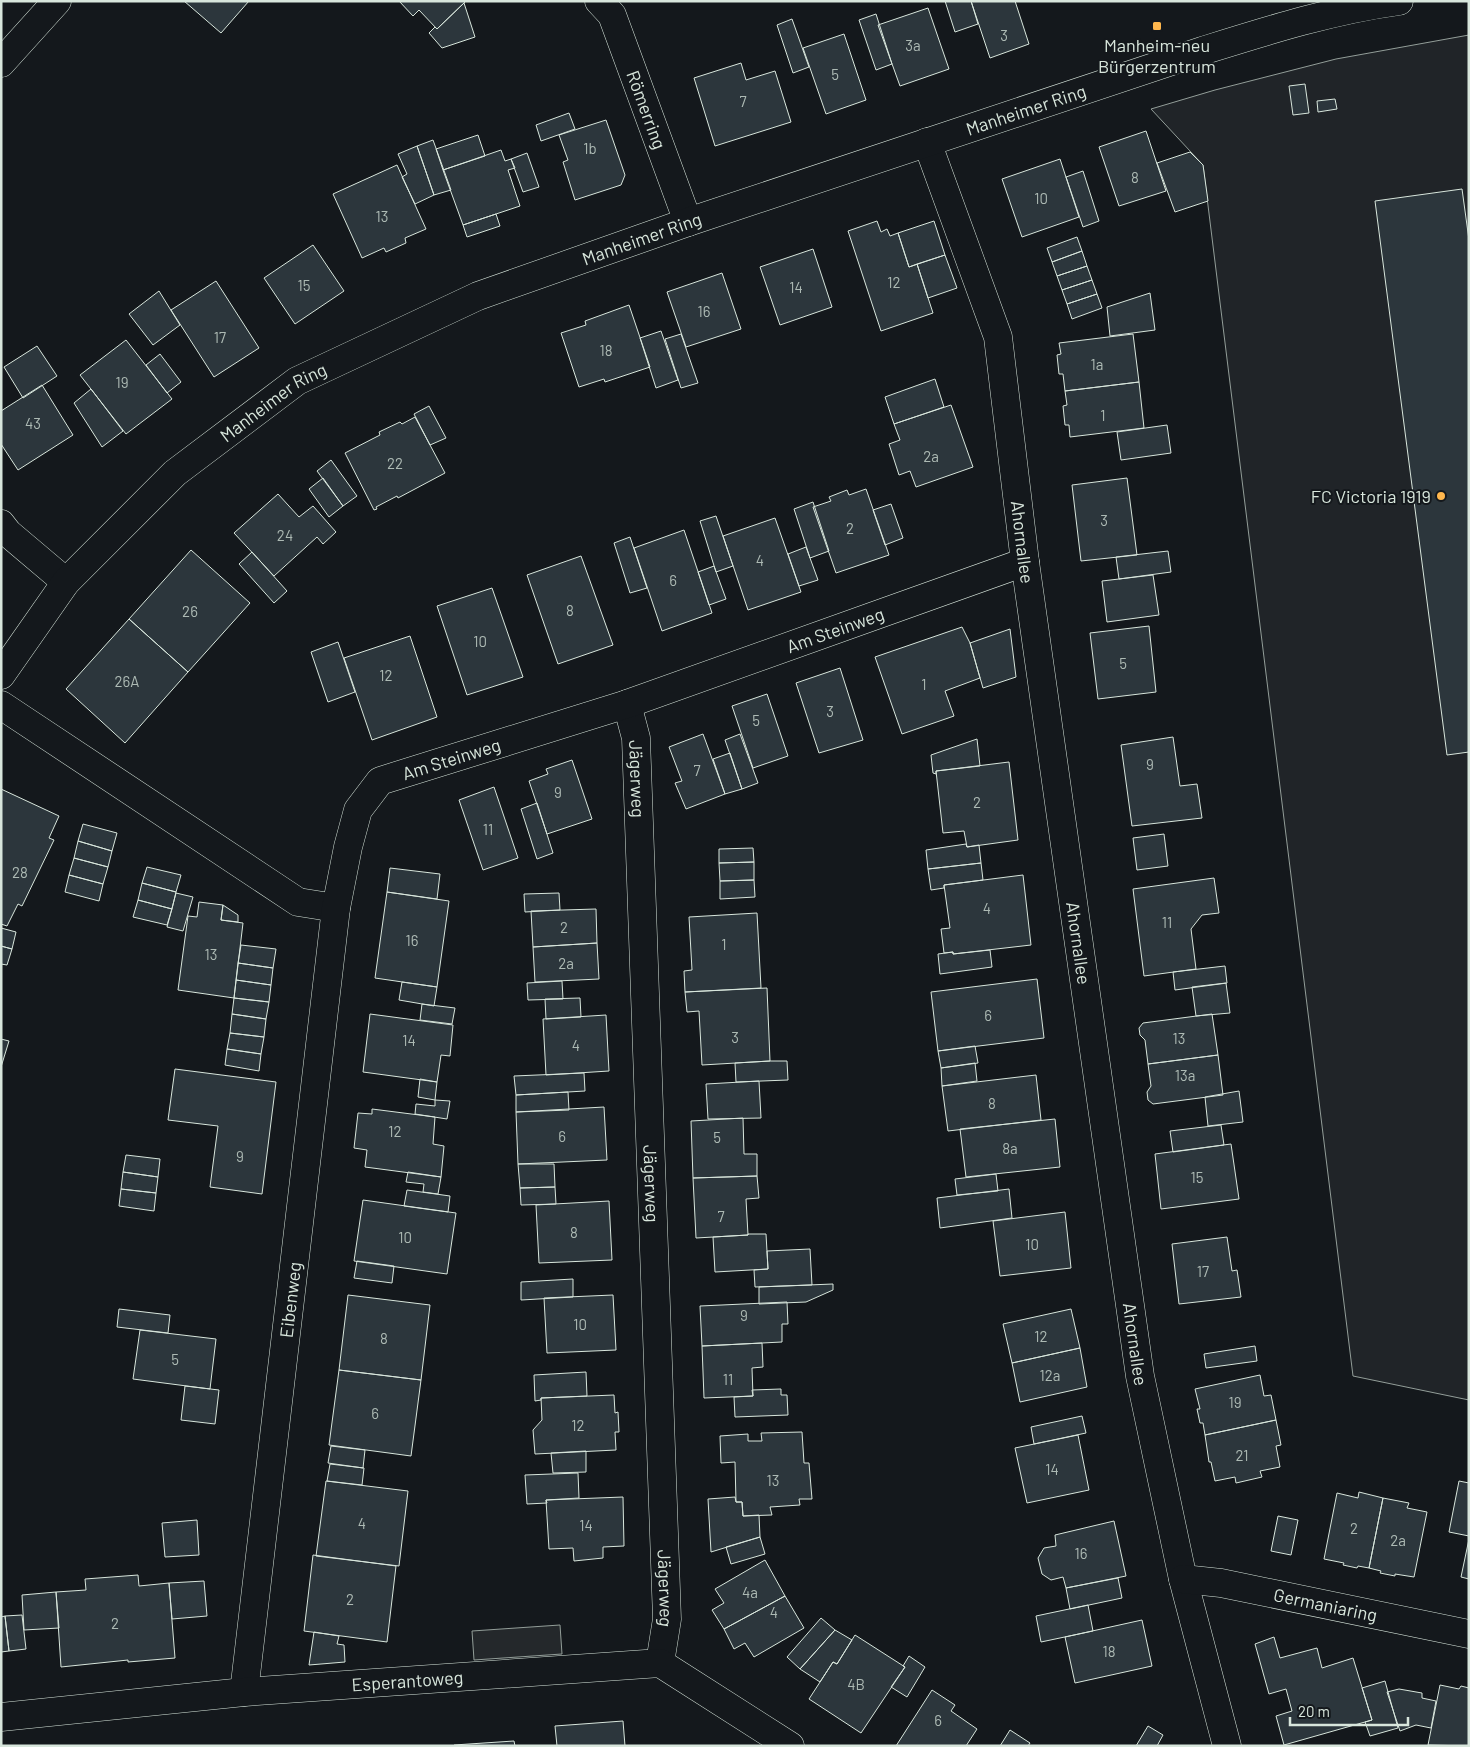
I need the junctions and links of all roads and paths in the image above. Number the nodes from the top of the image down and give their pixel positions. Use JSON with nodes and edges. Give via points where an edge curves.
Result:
{"nodes":[{"id":1,"x":57,"y":1,"type":"edge"},
{"id":2,"x":599,"y":1,"type":"edge"},
{"id":3,"x":1385,"y":2,"type":"edge"},
{"id":4,"x":1,"y":63,"type":"edge"},
{"id":5,"x":927,"y":142,"type":"junction"},
{"id":6,"x":688,"y":222,"type":"junction"},
{"id":7,"x":1,"y":524,"type":"edge"},
{"id":8,"x":1025,"y":562,"type":"junction"},
{"id":9,"x":66,"y":582,"type":"junction"},
{"id":10,"x":1,"y":675,"type":"edge"},
{"id":11,"x":627,"y":704,"type":"junction"},
{"id":12,"x":1,"y":705,"type":"edge"},
{"id":13,"x":336,"y":908,"type":"junction"},
{"id":14,"x":1183,"y":1579,"type":"junction"},
{"id":15,"x":1469,"y":1634,"type":"edge"},
{"id":16,"x":660,"y":1663,"type":"junction"},
{"id":17,"x":244,"y":1692,"type":"junction"},
{"id":18,"x":1,"y":1717,"type":"edge"},
{"id":19,"x":790,"y":1746,"type":"edge"},
{"id":20,"x":1226,"y":1746,"type":"edge"}],
"edges":[{"from":1,"to":4,"type":"street"},
{"from":2,"to":6,"type":"street","name":"Römerring","via":[[612,15]]},
{"from":3,"to":5,"type":"street","name":"Manheimer Ring","via":[[1265,31]]},
{"from":5,"to":6,"type":"street","name":"Manheimer Ring"},
{"from":5,"to":8,"type":"street","name":"Ahornallee","via":[[998,337]]},
{"from":6,"to":9,"type":"street","name":"Manheimer Ring","via":[[478,296],[297,381],[175,473]]},
{"from":7,"to":9,"type":"street"},
{"from":8,"to":11,"type":"street","name":"Am Steinweg"},
{"from":8,"to":14,"type":"street","name":"Ahornallee","via":[[1140,1376]]},
{"from":9,"to":10,"type":"street","name":"Manheimer Ring"},
{"from":11,"to":13,"type":"street","name":"Am Steinweg","via":[[380,781],[358,810]]},
{"from":11,"to":16,"type":"street","name":"Jägerweg","via":[[636,738],[667,1609]]},
{"from":12,"to":13,"type":"street","via":[[298,902]]},
{"from":13,"to":17,"type":"street","name":"Eibenweg"},
{"from":14,"to":15,"type":"street","name":"Germaniaring","via":[[1221,1583]]},
{"from":14,"to":20,"type":"street","name":"Ahornallee"},
{"from":16,"to":17,"type":"street","name":"Esperantoweg"},
{"from":16,"to":19,"type":"street"},
{"from":17,"to":18,"type":"street","name":"Esperantoweg"}]}
